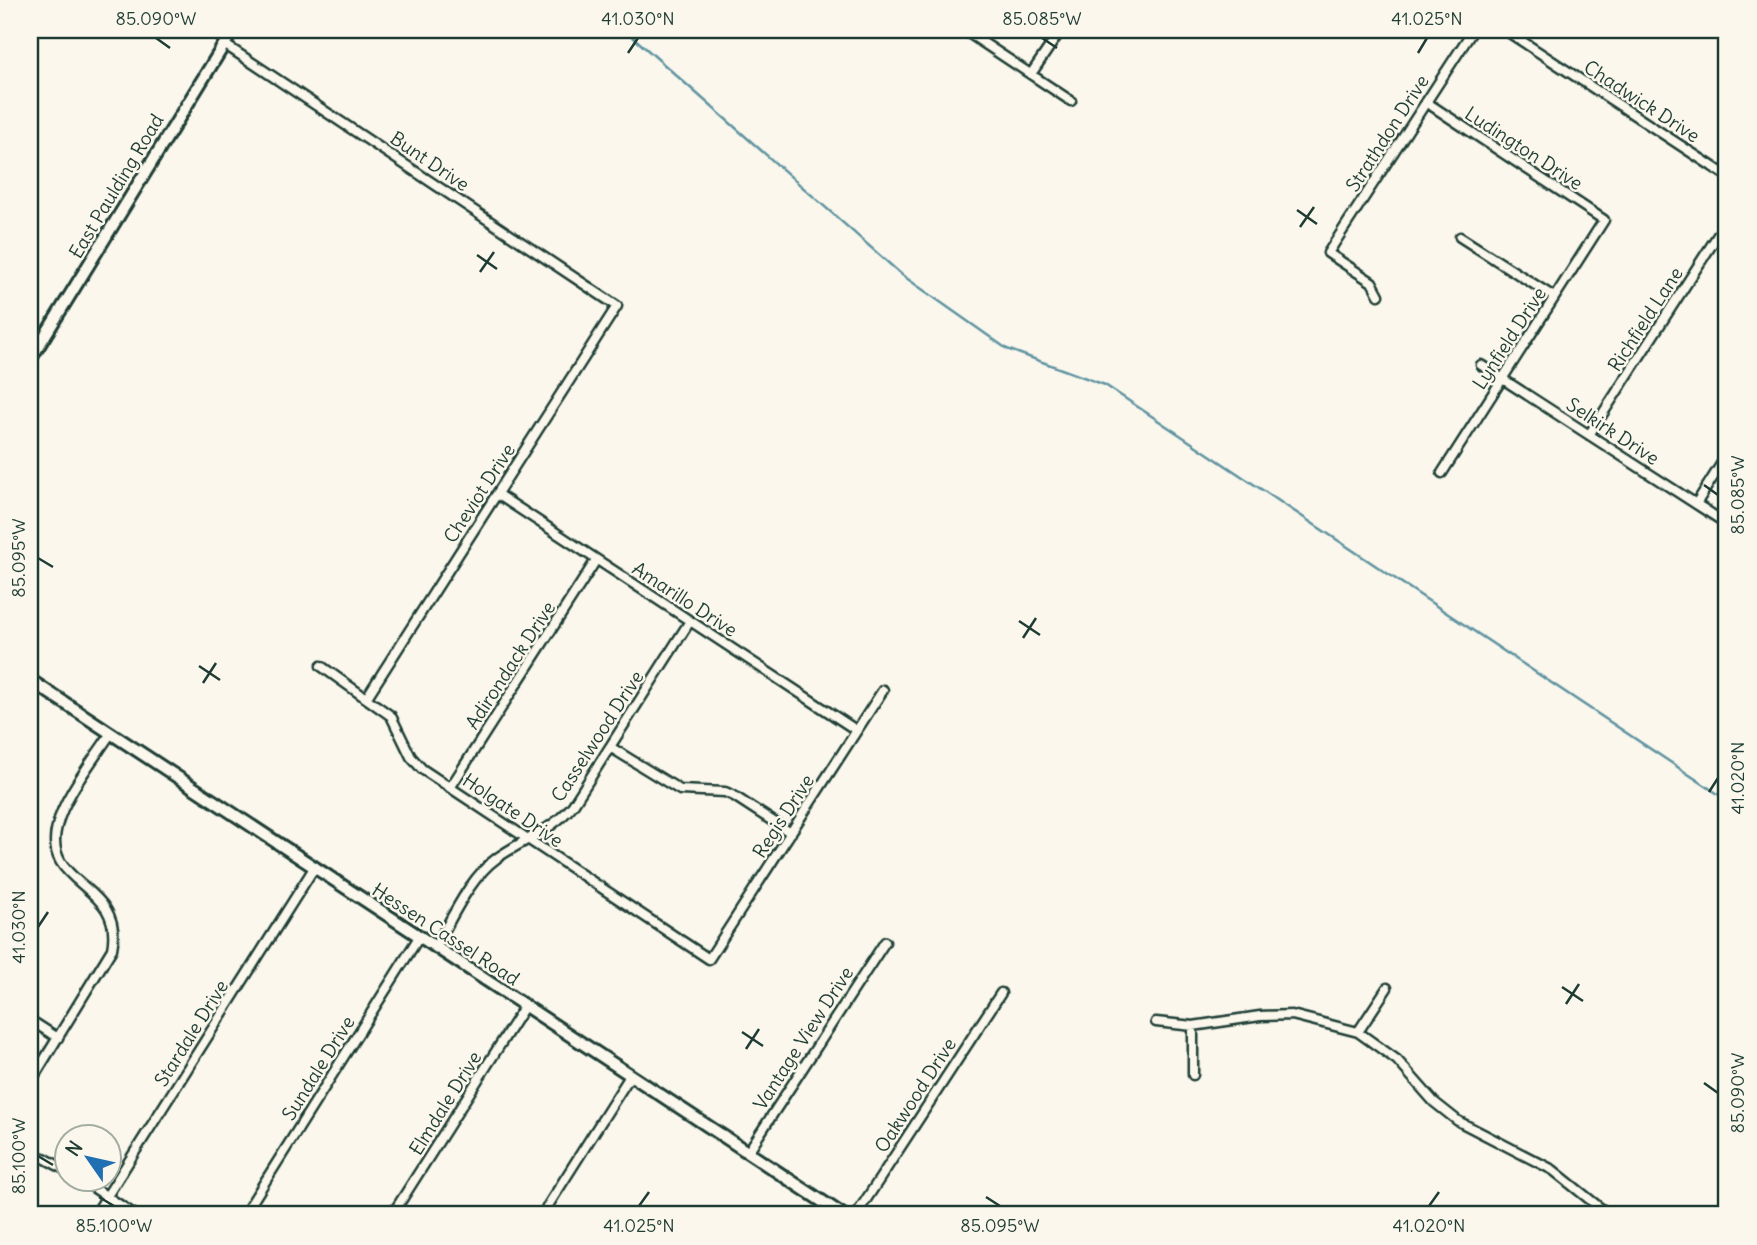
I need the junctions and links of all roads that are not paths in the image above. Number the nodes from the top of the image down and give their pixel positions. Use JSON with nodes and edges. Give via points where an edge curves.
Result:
{"nodes":[{"id":1,"x":233,"y":30,"type":"edge"},
{"id":2,"x":964,"y":30,"type":"edge"},
{"id":3,"x":1061,"y":30,"type":"edge"},
{"id":4,"x":1473,"y":30,"type":"edge"},
{"id":5,"x":1505,"y":30,"type":"edge"},
{"id":6,"x":224,"y":44,"type":"junction"},
{"id":7,"x":1031,"y":74,"type":"junction"},
{"id":8,"x":1071,"y":101,"type":"dead end"},
{"id":9,"x":1426,"y":103,"type":"junction"},
{"id":10,"x":1727,"y":176,"type":"edge"},
{"id":11,"x":1604,"y":220,"type":"joint"},
{"id":12,"x":1727,"y":221,"type":"edge"},
{"id":13,"x":1460,"y":237,"type":"dead end"},
{"id":14,"x":1379,"y":295,"type":"dead end"},
{"id":15,"x":1554,"y":297,"type":"junction"},
{"id":16,"x":617,"y":306,"type":"joint"},
{"id":17,"x":30,"y":360,"type":"edge"},
{"id":18,"x":1481,"y":365,"type":"dead end"},
{"id":19,"x":1501,"y":378,"type":"junction"},
{"id":20,"x":1589,"y":435,"type":"junction"},
{"id":21,"x":1727,"y":455,"type":"edge"},
{"id":22,"x":1442,"y":474,"type":"dead end"},
{"id":23,"x":497,"y":494,"type":"junction"},
{"id":24,"x":1696,"y":504,"type":"junction"},
{"id":25,"x":1727,"y":524,"type":"edge"},
{"id":26,"x":596,"y":560,"type":"junction"},
{"id":27,"x":690,"y":621,"type":"junction"},
{"id":28,"x":321,"y":666,"type":"dead end"},
{"id":29,"x":30,"y":680,"type":"edge"},
{"id":30,"x":883,"y":690,"type":"dead end"},
{"id":31,"x":367,"y":697,"type":"junction"},
{"id":32,"x":856,"y":730,"type":"junction"},
{"id":33,"x":111,"y":733,"type":"junction"},
{"id":34,"x":610,"y":747,"type":"junction"},
{"id":35,"x":450,"y":788,"type":"junction"},
{"id":36,"x":791,"y":833,"type":"junction"},
{"id":37,"x":529,"y":841,"type":"junction"},
{"id":38,"x":314,"y":868,"type":"junction"},
{"id":39,"x":419,"y":937,"type":"junction"},
{"id":40,"x":885,"y":942,"type":"dead end"},
{"id":41,"x":435,"y":947,"type":"junction"},
{"id":42,"x":709,"y":959,"type":"joint"},
{"id":43,"x":1387,"y":988,"type":"dead end"},
{"id":44,"x":1001,"y":993,"type":"dead end"},
{"id":45,"x":524,"y":1007,"type":"junction"},
{"id":46,"x":30,"y":1020,"type":"edge"},
{"id":47,"x":1156,"y":1023,"type":"dead end"},
{"id":48,"x":1193,"y":1026,"type":"junction"},
{"id":49,"x":1358,"y":1031,"type":"junction"},
{"id":50,"x":58,"y":1038,"type":"junction"},
{"id":51,"x":1193,"y":1075,"type":"dead end"},
{"id":52,"x":631,"y":1076,"type":"junction"},
{"id":53,"x":30,"y":1083,"type":"edge"},
{"id":54,"x":748,"y":1152,"type":"junction"},
{"id":55,"x":30,"y":1155,"type":"edge"},
{"id":56,"x":52,"y":1162,"type":"edge"},
{"id":57,"x":99,"y":1192,"type":"edge"},
{"id":58,"x":106,"y":1197,"type":"junction"},
{"id":59,"x":830,"y":1212,"type":"edge"},
{"id":60,"x":94,"y":1215,"type":"edge"},
{"id":61,"x":135,"y":1215,"type":"edge"},
{"id":62,"x":244,"y":1215,"type":"edge"},
{"id":63,"x":392,"y":1215,"type":"edge"},
{"id":64,"x":542,"y":1215,"type":"edge"},
{"id":65,"x":843,"y":1215,"type":"edge"},
{"id":66,"x":856,"y":1215,"type":"edge"},
{"id":67,"x":1609,"y":1215,"type":"edge"}],
"edges":[{"from":1,"to":6,"type":"main road","name":"East Paulding Road"},
{"from":2,"to":7,"type":"street"},
{"from":3,"to":7,"type":"street"},
{"from":4,"to":9,"type":"street","name":"Strathdon Drive"},
{"from":5,"to":10,"type":"street","name":"Chadwick Drive"},
{"from":6,"to":16,"type":"street","name":"Bunt Drive"},
{"from":6,"to":17,"type":"main road","name":"East Paulding Road"},
{"from":7,"to":8,"type":"street"},
{"from":9,"to":11,"type":"street","name":"Ludington Drive"},
{"from":9,"to":14,"type":"street","name":"Strathdon Drive","via":[[1328,253],[1372,282]]},
{"from":11,"to":15,"type":"street","name":"Lynfield Drive"},
{"from":12,"to":20,"type":"street","name":"Richfield Lane"},
{"from":13,"to":15,"type":"street"},
{"from":15,"to":19,"type":"street","name":"Lynfield Drive"},
{"from":16,"to":23,"type":"street","name":"Cheviot Drive"},
{"from":18,"to":19,"type":"street","name":"Selkirk Drive"},
{"from":19,"to":20,"type":"street","name":"Selkirk Drive"},
{"from":19,"to":22,"type":"street","name":"Lynfield Drive"},
{"from":20,"to":24,"type":"street","name":"Selkirk Drive"},
{"from":21,"to":24,"type":"street"},
{"from":23,"to":26,"type":"street","name":"Amarillo Drive"},
{"from":23,"to":31,"type":"street","name":"Cheviot Drive"},
{"from":24,"to":25,"type":"street","name":"Selkirk Drive"},
{"from":26,"to":27,"type":"street","name":"Amarillo Drive"},
{"from":26,"to":35,"type":"street","name":"Adirondack Drive"},
{"from":27,"to":32,"type":"street","name":"Amarillo Drive"},
{"from":27,"to":34,"type":"street","name":"Casselwood Drive"},
{"from":28,"to":31,"type":"street","name":"Holgate Drive"},
{"from":29,"to":33,"type":"main road","name":"Hessen Cassel Road"},
{"from":30,"to":32,"type":"street","name":"Regis Drive"},
{"from":31,"to":35,"type":"street","name":"Holgate Drive","via":[[391,716],[411,757]]},
{"from":32,"to":36,"type":"street","name":"Regis Drive"},
{"from":33,"to":38,"type":"main road","name":"Hessen Cassel Road"},
{"from":33,"to":50,"type":"street","via":[[63,811],[55,841],[66,871],[107,908],[114,923],[114,940],[109,957]]},
{"from":34,"to":36,"type":"street","via":[[680,790],[734,796]]},
{"from":34,"to":37,"type":"street","name":"Casselwood Drive","via":[[565,814]]},
{"from":35,"to":37,"type":"street","name":"Holgate Drive"},
{"from":36,"to":42,"type":"street","name":"Regis Drive"},
{"from":37,"to":41,"type":"street","name":"Casselwood Drive","via":[[496,859],[468,891]]},
{"from":37,"to":42,"type":"street","name":"Holgate Drive"},
{"from":38,"to":39,"type":"main road","name":"Hessen Cassel Road"},
{"from":38,"to":58,"type":"street","name":"Stardale Drive"},
{"from":39,"to":41,"type":"main road","name":"Hessen Cassel Road"},
{"from":39,"to":62,"type":"street","name":"Sundale Drive"},
{"from":40,"to":54,"type":"street","name":"Vantage View Drive"},
{"from":41,"to":45,"type":"main road","name":"Hessen Cassel Road"},
{"from":43,"to":49,"type":"street"},
{"from":44,"to":66,"type":"street","name":"Oakwood Drive"},
{"from":45,"to":52,"type":"main road","name":"Hessen Cassel Road"},
{"from":45,"to":63,"type":"street","name":"Elmdale Drive"},
{"from":46,"to":50,"type":"street"},
{"from":47,"to":48,"type":"street"},
{"from":48,"to":49,"type":"street","via":[[1292,1015]]},
{"from":48,"to":51,"type":"street"},
{"from":49,"to":67,"type":"street","via":[[1397,1060],[1434,1102],[1458,1121],[1553,1170]]},
{"from":50,"to":53,"type":"street"},
{"from":52,"to":54,"type":"main road","name":"Hessen Cassel Road"},
{"from":52,"to":64,"type":"street"},
{"from":54,"to":59,"type":"main road","name":"Hessen Cassel Road"},
{"from":55,"to":56,"type":"street"},
{"from":57,"to":58,"type":"street"},
{"from":58,"to":60,"type":"street","name":"Stardale Drive"},
{"from":58,"to":61,"type":"street"},
{"from":59,"to":65,"type":"main road","name":"Hessen Cassel Road"}]}
